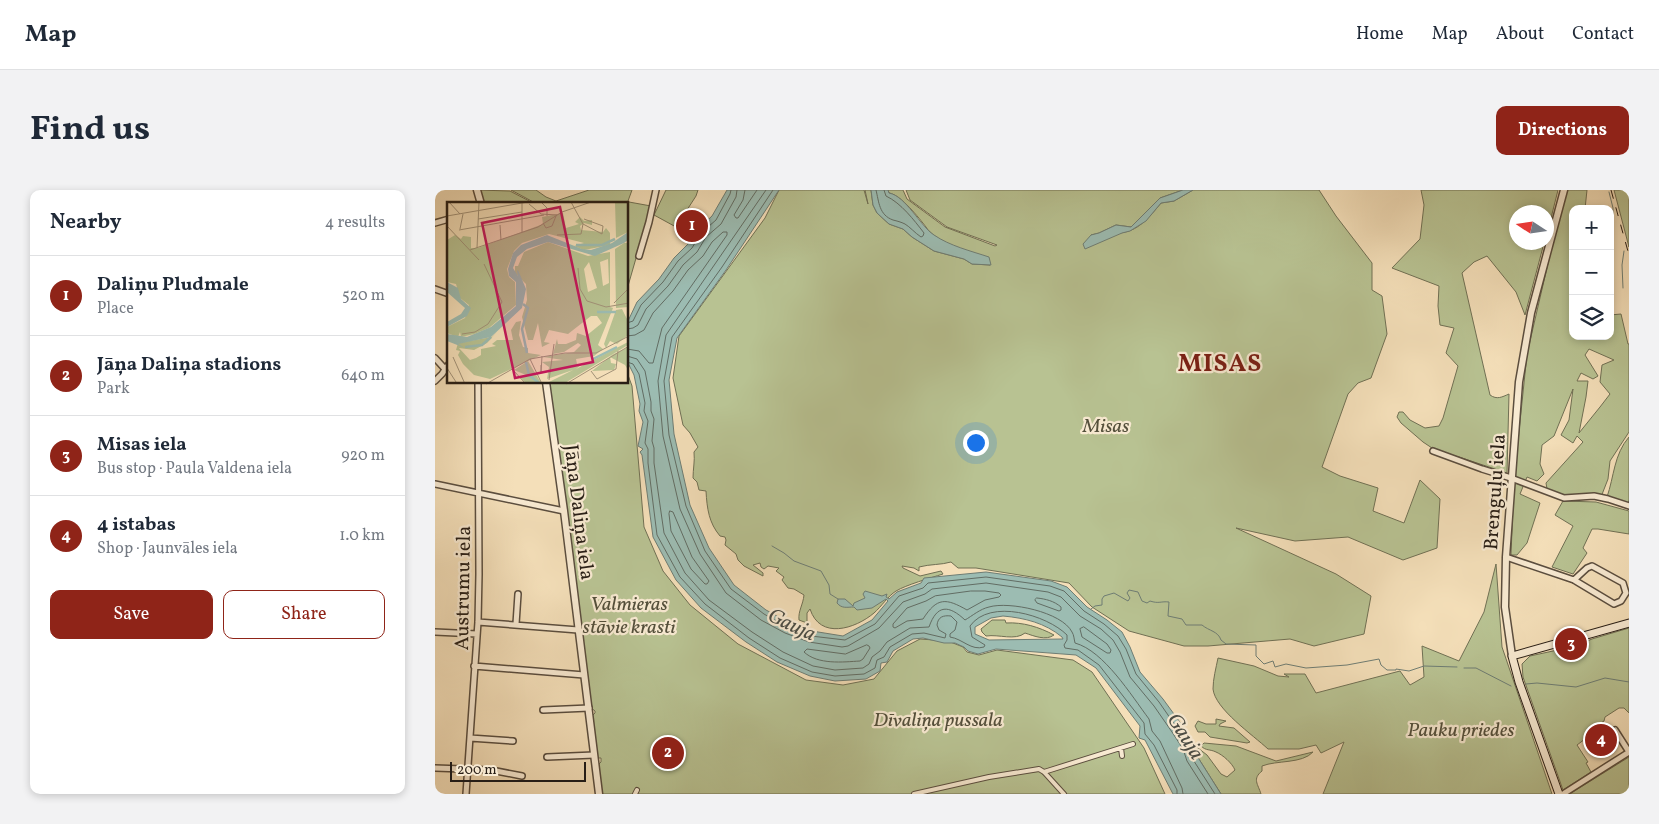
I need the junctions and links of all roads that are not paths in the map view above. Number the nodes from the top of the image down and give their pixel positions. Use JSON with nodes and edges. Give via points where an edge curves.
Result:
{"nodes":[{"id":1,"x":656,"y":190,"type":"edge"},
{"id":2,"x":1564,"y":190,"type":"edge"},
{"id":3,"x":639,"y":256,"type":"dead end"},
{"id":4,"x":435,"y":289,"type":"edge"},
{"id":5,"x":447,"y":293,"type":"edge"},
{"id":6,"x":435,"y":358,"type":"edge"},
{"id":7,"x":447,"y":366,"type":"edge"},
{"id":8,"x":435,"y":381,"type":"edge"},
{"id":9,"x":478,"y":384,"type":"edge"},
{"id":10,"x":546,"y":384,"type":"edge"},
{"id":11,"x":1433,"y":451,"type":"dead end"},
{"id":12,"x":1511,"y":478,"type":"junction"},
{"id":13,"x":435,"y":484,"type":"edge"},
{"id":14,"x":478,"y":494,"type":"junction"},
{"id":15,"x":1629,"y":506,"type":"edge"},
{"id":16,"x":564,"y":511,"type":"junction"},
{"id":17,"x":1505,"y":558,"type":"junction"},
{"id":18,"x":1574,"y":580,"type":"junction"},
{"id":19,"x":518,"y":594,"type":"dead end"},
{"id":20,"x":477,"y":622,"type":"junction"},
{"id":21,"x":1629,"y":623,"type":"edge"},
{"id":22,"x":516,"y":624,"type":"junction"},
{"id":23,"x":578,"y":630,"type":"junction"},
{"id":24,"x":435,"y":632,"type":"edge"},
{"id":25,"x":477,"y":634,"type":"junction"},
{"id":26,"x":1512,"y":656,"type":"junction"},
{"id":27,"x":474,"y":666,"type":"junction"},
{"id":28,"x":585,"y":675,"type":"junction"},
{"id":29,"x":589,"y":708,"type":"junction"},
{"id":30,"x":543,"y":710,"type":"dead end"},
{"id":31,"x":1615,"y":730,"type":"dead end"},
{"id":32,"x":469,"y":738,"type":"junction"},
{"id":33,"x":513,"y":741,"type":"dead end"},
{"id":34,"x":1133,"y":744,"type":"dead end"},
{"id":35,"x":1121,"y":748,"type":"junction"},
{"id":36,"x":1629,"y":752,"type":"edge"},
{"id":37,"x":594,"y":755,"type":"junction"},
{"id":38,"x":1122,"y":756,"type":"dead end"},
{"id":39,"x":547,"y":757,"type":"dead end"},
{"id":40,"x":435,"y":768,"type":"edge"},
{"id":41,"x":467,"y":769,"type":"junction"},
{"id":42,"x":1044,"y":772,"type":"junction"},
{"id":43,"x":521,"y":776,"type":"dead end"},
{"id":44,"x":466,"y":794,"type":"edge"},
{"id":45,"x":599,"y":794,"type":"edge"},
{"id":46,"x":914,"y":794,"type":"edge"},
{"id":47,"x":1064,"y":794,"type":"edge"},
{"id":48,"x":1561,"y":794,"type":"edge"}],
"edges":[{"from":1,"to":3,"type":"street"},
{"from":2,"to":12,"type":"street","name":"Brenguļu iela","via":[[1526,336]]},
{"from":4,"to":5,"type":"street"},
{"from":6,"to":7,"type":"street"},
{"from":7,"to":8,"type":"street"},
{"from":9,"to":14,"type":"street","name":"Austrumu iela"},
{"from":10,"to":16,"type":"street","name":"Jāņa Daliņa iela"},
{"from":11,"to":12,"type":"street"},
{"from":12,"to":15,"type":"street","via":[[1563,498],[1594,496]]},
{"from":12,"to":17,"type":"street","name":"Brenguļu iela"},
{"from":13,"to":14,"type":"street"},
{"from":14,"to":16,"type":"street"},
{"from":14,"to":20,"type":"street","name":"Austrumu iela"},
{"from":16,"to":23,"type":"street","name":"Jāņa Daliņa iela"},
{"from":17,"to":18,"type":"street"},
{"from":17,"to":26,"type":"street","name":"Brenguļu iela","via":[[1505,607]]},
{"from":18,"to":18,"type":"street","via":[[1592,566],[1623,583],[1626,593],[1621,601],[1614,604]]},
{"from":19,"to":22,"type":"street"},
{"from":20,"to":22,"type":"street"},
{"from":20,"to":25,"type":"street","name":"Austrumu iela"},
{"from":21,"to":26,"type":"main road"},
{"from":22,"to":23,"type":"street"},
{"from":23,"to":28,"type":"street","name":"Jāņa Daliņa iela"},
{"from":24,"to":25,"type":"street"},
{"from":25,"to":27,"type":"street","name":"Austrumu iela"},
{"from":26,"to":48,"type":"main road","name":"Brenguļu iela"},
{"from":27,"to":28,"type":"street"},
{"from":27,"to":32,"type":"street","name":"Austrumu iela"},
{"from":28,"to":29,"type":"street","name":"Jāņa Daliņa iela"},
{"from":29,"to":30,"type":"street"},
{"from":29,"to":37,"type":"street","name":"Jāņa Daliņa iela"},
{"from":31,"to":36,"type":"street"},
{"from":32,"to":33,"type":"street"},
{"from":32,"to":41,"type":"street","name":"Austrumu iela"},
{"from":34,"to":35,"type":"street"},
{"from":35,"to":38,"type":"street"},
{"from":35,"to":42,"type":"street"},
{"from":36,"to":48,"type":"street"},
{"from":37,"to":39,"type":"street"},
{"from":37,"to":45,"type":"street","name":"Jāņa Daliņa iela"},
{"from":40,"to":41,"type":"street"},
{"from":41,"to":43,"type":"street"},
{"from":41,"to":44,"type":"street","name":"Austrumu iela"},
{"from":42,"to":46,"type":"street","via":[[1039,769],[989,777]]},
{"from":42,"to":47,"type":"street"}]}
